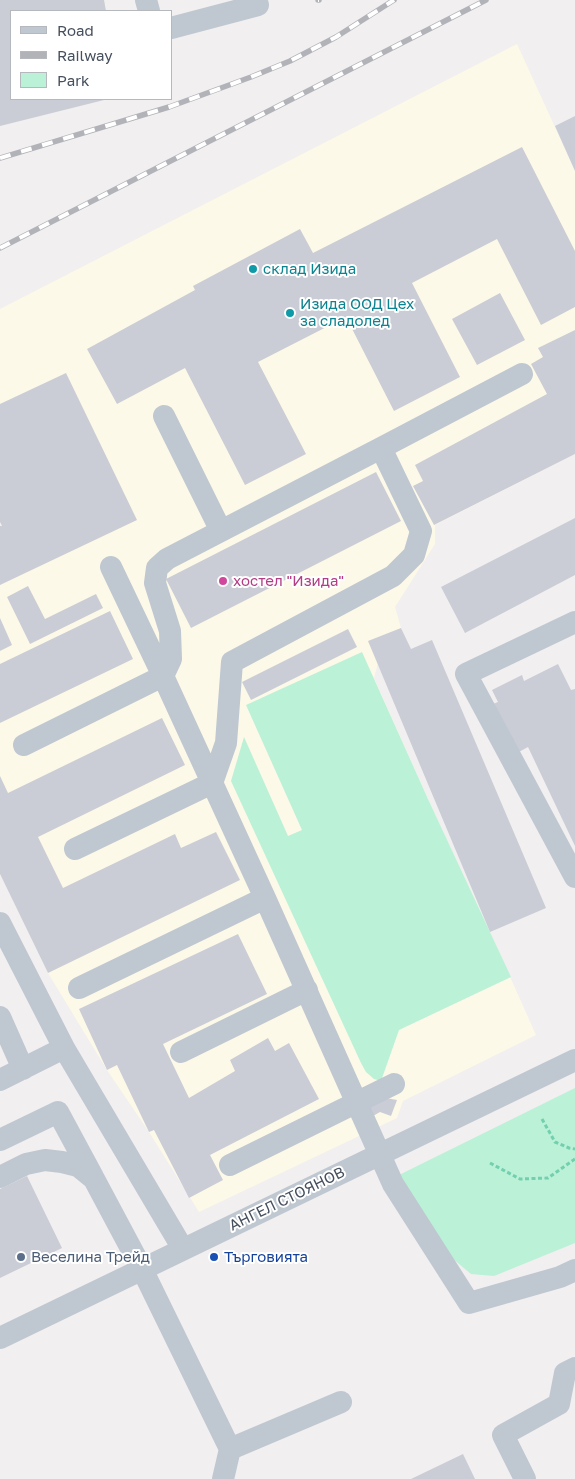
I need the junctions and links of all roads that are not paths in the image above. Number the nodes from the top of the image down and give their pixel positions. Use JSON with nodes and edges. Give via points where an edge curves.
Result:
{"nodes":[{"id":1,"x":255,"y":0,"type":"edge"},
{"id":2,"x":172,"y":28,"type":"edge"},
{"id":3,"x":522,"y":374,"type":"dead end"},
{"id":4,"x":164,"y":416,"type":"dead end"},
{"id":5,"x":382,"y":448,"type":"junction"},
{"id":6,"x":221,"y":531,"type":"junction"},
{"id":7,"x":111,"y":567,"type":"dead end"},
{"id":8,"x":575,"y":622,"type":"edge"},
{"id":9,"x":163,"y":676,"type":"junction"},
{"id":10,"x":24,"y":745,"type":"dead end"},
{"id":11,"x":212,"y":782,"type":"junction"},
{"id":12,"x":75,"y":849,"type":"dead end"},
{"id":13,"x":575,"y":877,"type":"edge"},
{"id":14,"x":265,"y":898,"type":"junction"},
{"id":15,"x":0,"y":923,"type":"edge"},
{"id":16,"x":79,"y":988,"type":"dead end"},
{"id":17,"x":307,"y":990,"type":"junction"},
{"id":18,"x":0,"y":1017,"type":"edge"},
{"id":19,"x":64,"y":1048,"type":"junction"},
{"id":20,"x":181,"y":1052,"type":"dead end"},
{"id":21,"x":575,"y":1060,"type":"edge"},
{"id":22,"x":24,"y":1068,"type":"junction"},
{"id":23,"x":0,"y":1080,"type":"edge"},
{"id":24,"x":394,"y":1084,"type":"dead end"},
{"id":25,"x":358,"y":1103,"type":"junction"},
{"id":26,"x":0,"y":1140,"type":"edge"},
{"id":27,"x":380,"y":1155,"type":"junction"},
{"id":28,"x":230,"y":1165,"type":"dead end"},
{"id":29,"x":0,"y":1177,"type":"edge"},
{"id":30,"x":94,"y":1179,"type":"junction"},
{"id":31,"x":183,"y":1249,"type":"junction"},
{"id":32,"x":142,"y":1269,"type":"junction"},
{"id":33,"x":575,"y":1270,"type":"edge"},
{"id":34,"x":0,"y":1338,"type":"edge"},
{"id":35,"x":575,"y":1368,"type":"edge"},
{"id":36,"x":341,"y":1402,"type":"dead end"},
{"id":37,"x":230,"y":1449,"type":"junction"},
{"id":38,"x":222,"y":1479,"type":"edge"},
{"id":39,"x":525,"y":1479,"type":"edge"}],
"edges":[{"from":1,"to":2,"type":"street","via":[[258,5]]},
{"from":3,"to":5,"type":"street"},
{"from":4,"to":6,"type":"street"},
{"from":5,"to":6,"type":"street"},
{"from":5,"to":11,"type":"street","via":[[421,531],[414,555],[393,576],[232,662],[226,743]]},
{"from":6,"to":9,"type":"street","via":[[167,559],[157,568],[155,583],[170,631],[171,659]]},
{"from":7,"to":9,"type":"street"},
{"from":8,"to":13,"type":"street","via":[[466,674]]},
{"from":9,"to":10,"type":"street"},
{"from":9,"to":11,"type":"street"},
{"from":11,"to":12,"type":"street"},
{"from":11,"to":14,"type":"street"},
{"from":14,"to":16,"type":"street"},
{"from":14,"to":17,"type":"street"},
{"from":15,"to":19,"type":"street"},
{"from":17,"to":20,"type":"street"},
{"from":17,"to":25,"type":"street"},
{"from":18,"to":22,"type":"street"},
{"from":19,"to":22,"type":"street"},
{"from":19,"to":31,"type":"street"},
{"from":21,"to":27,"type":"street","name":"АНГЕЛ СТОЯНОВ"},
{"from":22,"to":23,"type":"street"},
{"from":24,"to":25,"type":"street"},
{"from":25,"to":27,"type":"street"},
{"from":25,"to":28,"type":"street"},
{"from":26,"to":30,"type":"street","via":[[58,1112]]},
{"from":27,"to":31,"type":"street","name":"АНГЕЛ СТОЯНОВ"},
{"from":27,"to":33,"type":"street","via":[[393,1184],[469,1303]]},
{"from":29,"to":30,"type":"street","via":[[26,1164],[45,1160],[78,1166]]},
{"from":30,"to":32,"type":"street"},
{"from":31,"to":32,"type":"street","name":"АНГЕЛ СТОЯНОВ"},
{"from":32,"to":34,"type":"street","name":"АНГЕЛ СТОЯНОВ"},
{"from":32,"to":37,"type":"street"},
{"from":35,"to":39,"type":"street","via":[[565,1373],[559,1404],[504,1435]]},
{"from":36,"to":37,"type":"street"},
{"from":37,"to":38,"type":"street"}]}
